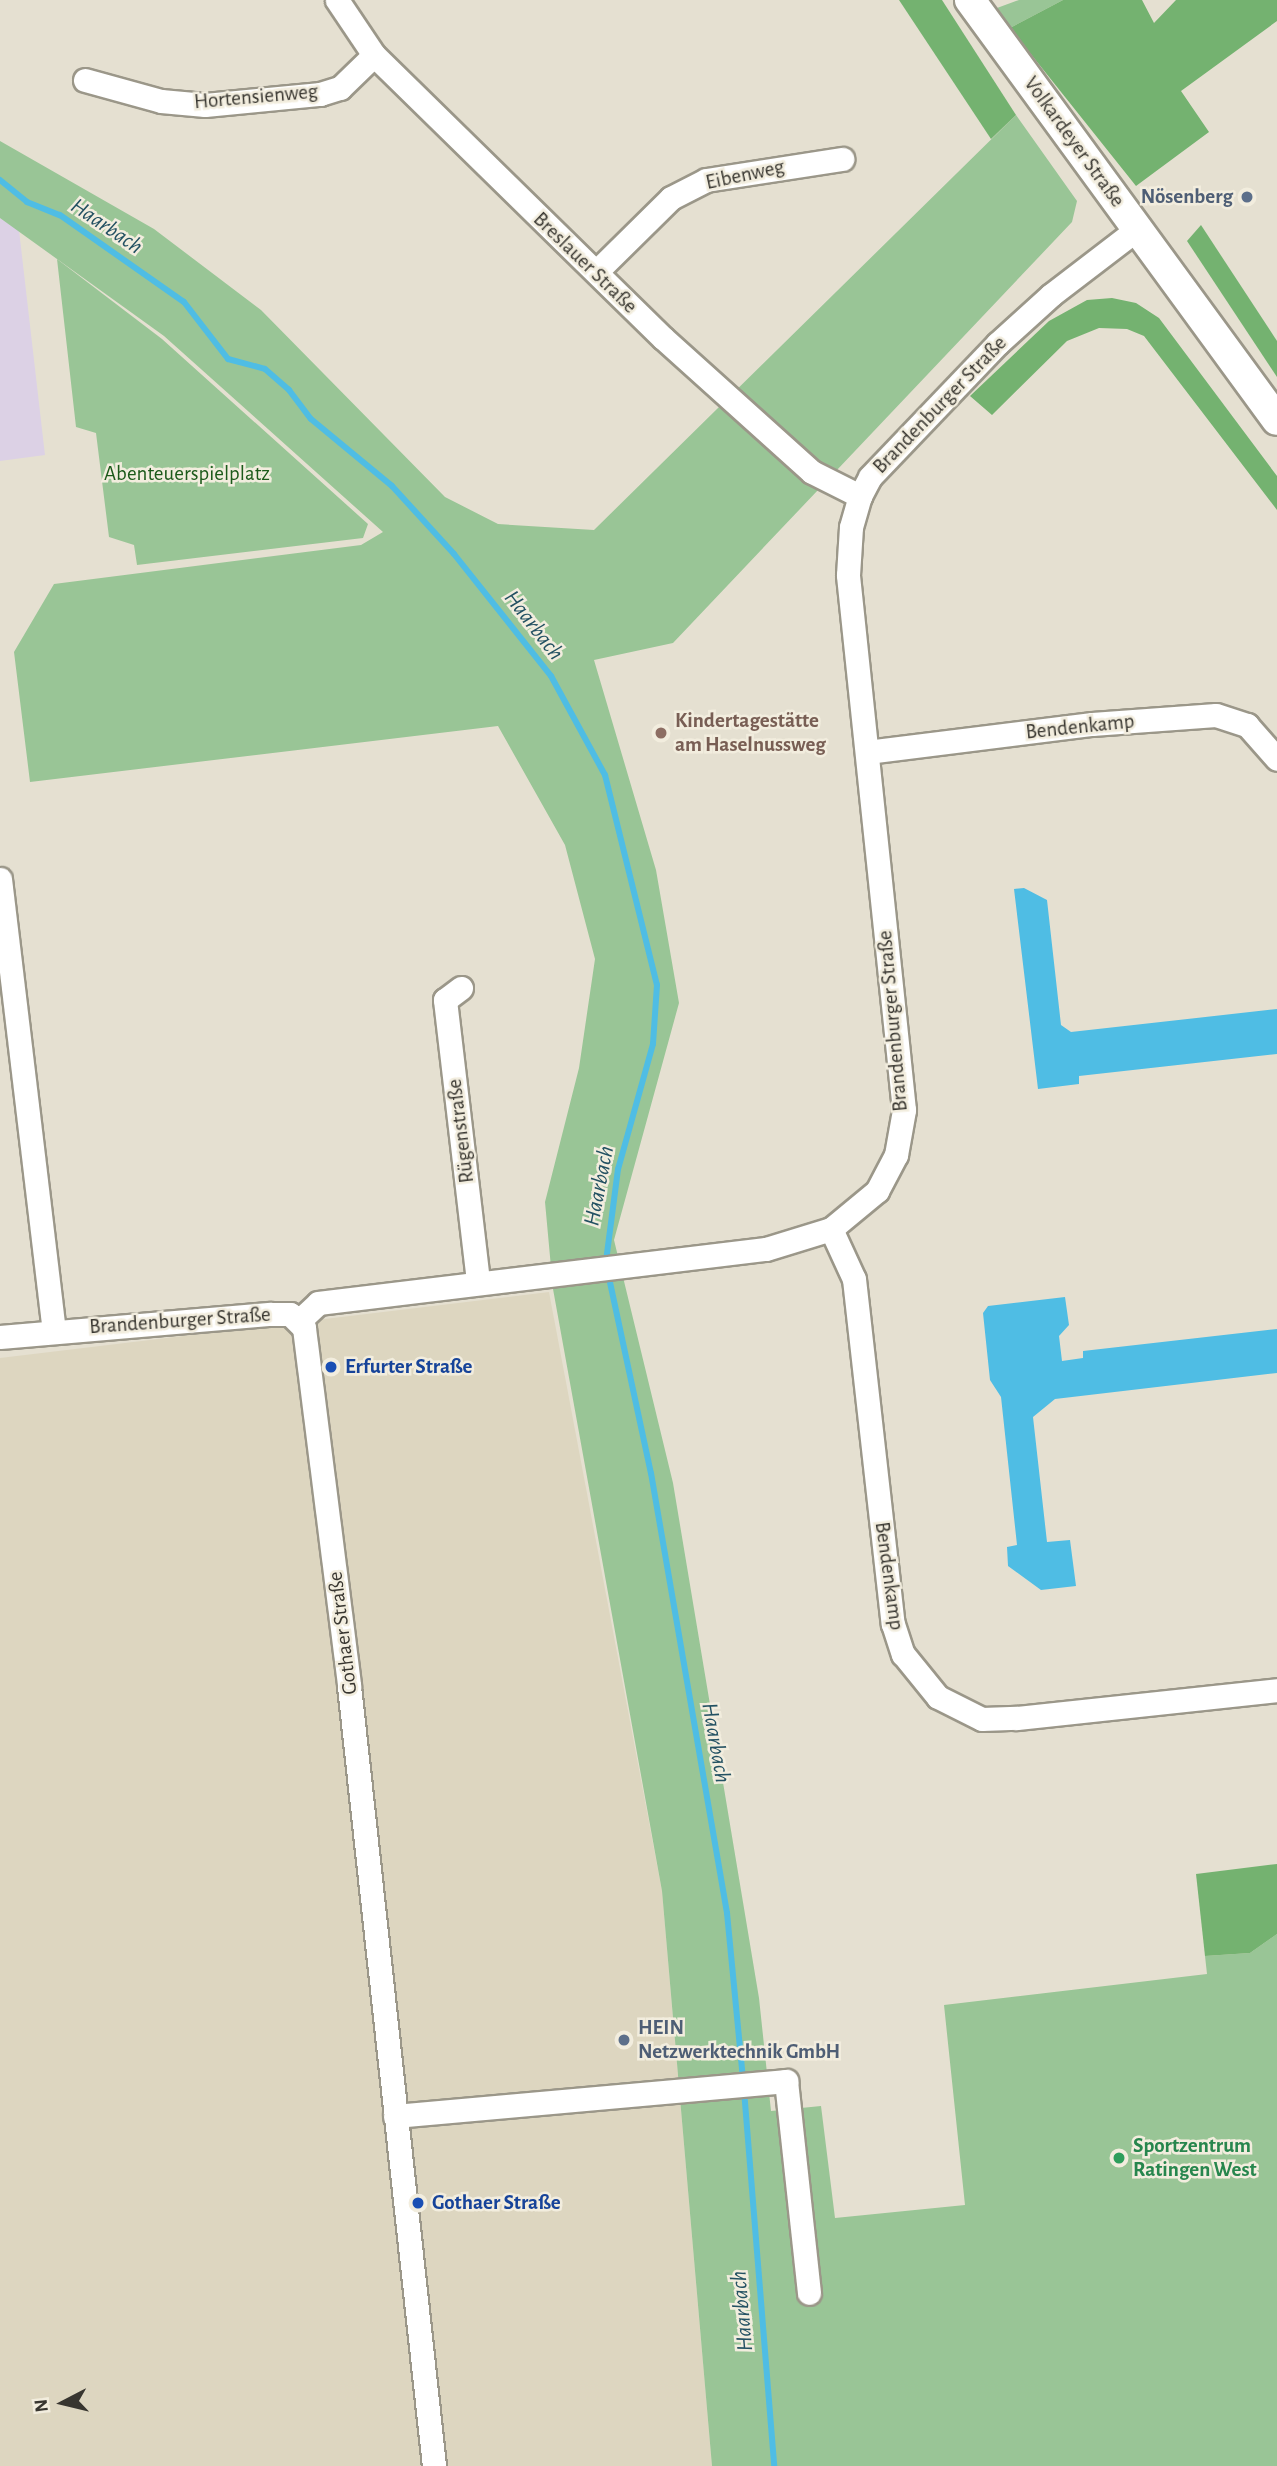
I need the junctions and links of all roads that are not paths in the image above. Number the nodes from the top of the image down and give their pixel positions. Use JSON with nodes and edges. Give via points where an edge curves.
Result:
{"nodes":[{"id":1,"x":337,"y":0,"type":"edge"},
{"id":2,"x":970,"y":0,"type":"edge"},
{"id":3,"x":374,"y":55,"type":"junction"},
{"id":4,"x":85,"y":80,"type":"dead end"},
{"id":5,"x":842,"y":159,"type":"dead end"},
{"id":6,"x":1138,"y":229,"type":"junction"},
{"id":7,"x":596,"y":272,"type":"junction"},
{"id":8,"x":1277,"y":421,"type":"edge"},
{"id":9,"x":860,"y":496,"type":"junction"},
{"id":10,"x":867,"y":752,"type":"junction"},
{"id":11,"x":1277,"y":759,"type":"edge"},
{"id":12,"x":1,"y":890,"type":"edge"},
{"id":13,"x":461,"y":988,"type":"dead end"},
{"id":14,"x":831,"y":1229,"type":"junction"},
{"id":15,"x":478,"y":1282,"type":"junction"},
{"id":16,"x":299,"y":1321,"type":"junction"},
{"id":17,"x":54,"y":1331,"type":"junction"},
{"id":18,"x":0,"y":1336,"type":"edge"},
{"id":19,"x":1277,"y":1690,"type":"edge"},
{"id":20,"x":395,"y":2116,"type":"junction"},
{"id":21,"x":809,"y":2293,"type":"dead end"},
{"id":22,"x":434,"y":2466,"type":"edge"}],
"edges":[{"from":1,"to":3,"type":"street","name":"Breslauer Straße"},
{"from":2,"to":6,"type":"main road","name":"Volkardeyer Straße"},
{"from":3,"to":4,"type":"street","name":"Hortensienweg","via":[[340,88],[320,94],[205,105],[161,101]]},
{"from":3,"to":7,"type":"street","name":"Breslauer Straße"},
{"from":5,"to":7,"type":"street","name":"Eibenweg","via":[[706,180],[671,198]]},
{"from":6,"to":8,"type":"main road","name":"Volkardeyer Straße"},
{"from":6,"to":9,"type":"street","name":"Brandenburger Straße","via":[[1051,295],[997,344],[870,477]]},
{"from":7,"to":9,"type":"street","name":"Breslauer Straße","via":[[751,421],[812,472]]},
{"from":9,"to":10,"type":"street","name":"Brandenburger Straße","via":[[851,527],[849,575]]},
{"from":10,"to":11,"type":"street","name":"Bendenkamp","via":[[1092,724],[1216,715],[1247,725]]},
{"from":10,"to":14,"type":"street","name":"Brandenburger Straße","via":[[904,1110],[896,1156],[882,1183],[855,1214]]},
{"from":12,"to":17,"type":"street"},
{"from":13,"to":15,"type":"street","name":"Rügenstraße","via":[[445,1000]]},
{"from":14,"to":15,"type":"street","name":"Brandenburger Straße","via":[[766,1249]]},
{"from":14,"to":19,"type":"street","name":"Bendenkamp","via":[[854,1279],[892,1623],[903,1654],[938,1697],[982,1719]]},
{"from":15,"to":16,"type":"street","name":"Brandenburger Straße","via":[[318,1303]]},
{"from":16,"to":17,"type":"street","name":"Brandenburger Straße","via":[[290,1314],[271,1314]]},
{"from":16,"to":20,"type":"street","name":"Gothaer Straße","via":[[309,1340]]},
{"from":17,"to":18,"type":"street","name":"Brandenburger Straße"},
{"from":20,"to":21,"type":"street","via":[[786,2081]]},
{"from":20,"to":22,"type":"street","name":"Gothaer Straße"}]}
